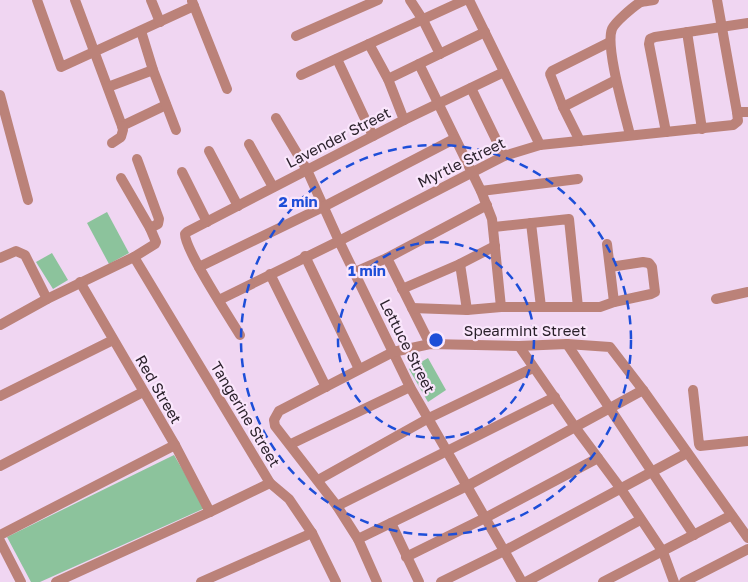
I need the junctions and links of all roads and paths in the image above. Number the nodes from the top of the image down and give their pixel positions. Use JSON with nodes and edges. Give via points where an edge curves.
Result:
{"nodes":[{"id":1,"x":37,"y":0,"type":"edge"},
{"id":2,"x":76,"y":0,"type":"edge"},
{"id":3,"x":151,"y":0,"type":"edge"},
{"id":4,"x":378,"y":0,"type":"edge"},
{"id":5,"x":410,"y":0,"type":"edge"},
{"id":6,"x":469,"y":0,"type":"edge"},
{"id":7,"x":654,"y":0,"type":"edge"},
{"id":8,"x":717,"y":0,"type":"edge"},
{"id":9,"x":458,"y":1,"type":"edge"},
{"id":10,"x":640,"y":1,"type":"edge"},
{"id":11,"x":193,"y":3,"type":"edge"},
{"id":12,"x":423,"y":20,"type":"junction"},
{"id":13,"x":160,"y":22,"type":"junction"},
{"id":14,"x":748,"y":23,"type":"edge"},
{"id":15,"x":722,"y":27,"type":"junction"},
{"id":16,"x":141,"y":31,"type":"junction"},
{"id":17,"x":485,"y":32,"type":"junction"},
{"id":18,"x":687,"y":32,"type":"junction"},
{"id":19,"x":296,"y":36,"type":"dead end"},
{"id":20,"x":610,"y":42,"type":"junction"},
{"id":21,"x":369,"y":44,"type":"junction"},
{"id":22,"x":95,"y":53,"type":"junction"},
{"id":23,"x":440,"y":54,"type":"junction"},
{"id":24,"x":337,"y":59,"type":"junction"},
{"id":25,"x":419,"y":64,"type":"junction"},
{"id":26,"x":153,"y":70,"type":"junction"},
{"id":27,"x":504,"y":72,"type":"junction"},
{"id":28,"x":301,"y":76,"type":"dead end"},
{"id":29,"x":388,"y":79,"type":"junction"},
{"id":30,"x":616,"y":80,"type":"junction"},
{"id":31,"x":108,"y":88,"type":"junction"},
{"id":32,"x":471,"y":88,"type":"junction"},
{"id":33,"x":227,"y":89,"type":"dead end"},
{"id":34,"x":0,"y":95,"type":"edge"},
{"id":35,"x":166,"y":105,"type":"junction"},
{"id":36,"x":438,"y":105,"type":"junction"},
{"id":37,"x":563,"y":106,"type":"junction"},
{"id":38,"x":737,"y":112,"type":"junction"},
{"id":39,"x":748,"y":112,"type":"edge"},
{"id":40,"x":276,"y":118,"type":"dead end"},
{"id":41,"x":404,"y":120,"type":"junction"},
{"id":42,"x":122,"y":126,"type":"junction"},
{"id":43,"x":702,"y":129,"type":"junction"},
{"id":44,"x":176,"y":130,"type":"dead end"},
{"id":45,"x":666,"y":132,"type":"junction"},
{"id":46,"x":630,"y":135,"type":"junction"},
{"id":47,"x":373,"y":136,"type":"junction"},
{"id":48,"x":454,"y":138,"type":"junction"},
{"id":49,"x":580,"y":141,"type":"junction"},
{"id":50,"x":112,"y":143,"type":"dead end"},
{"id":51,"x":249,"y":144,"type":"dead end"},
{"id":52,"x":540,"y":145,"type":"junction"},
{"id":53,"x":209,"y":151,"type":"dead end"},
{"id":54,"x":504,"y":156,"type":"junction"},
{"id":55,"x":138,"y":159,"type":"dead end"},
{"id":56,"x":307,"y":170,"type":"junction"},
{"id":57,"x":182,"y":172,"type":"dead end"},
{"id":58,"x":471,"y":172,"type":"junction"},
{"id":59,"x":121,"y":178,"type":"dead end"},
{"id":60,"x":578,"y":179,"type":"dead end"},
{"id":61,"x":273,"y":187,"type":"junction"},
{"id":62,"x":481,"y":191,"type":"junction"},
{"id":63,"x":28,"y":200,"type":"dead end"},
{"id":64,"x":487,"y":205,"type":"junction"},
{"id":65,"x":238,"y":206,"type":"junction"},
{"id":66,"x":323,"y":207,"type":"junction"},
{"id":67,"x":207,"y":222,"type":"junction"},
{"id":68,"x":531,"y":223,"type":"junction"},
{"id":69,"x":494,"y":227,"type":"junction"},
{"id":70,"x":150,"y":228,"type":"junction"},
{"id":71,"x":338,"y":241,"type":"junction"},
{"id":72,"x":607,"y":244,"type":"dead end"},
{"id":73,"x":495,"y":246,"type":"junction"},
{"id":74,"x":305,"y":256,"type":"junction"},
{"id":75,"x":134,"y":257,"type":"junction"},
{"id":76,"x":0,"y":258,"type":"edge"},
{"id":77,"x":387,"y":258,"type":"junction"},
{"id":78,"x":460,"y":264,"type":"junction"},
{"id":79,"x":199,"y":267,"type":"junction"},
{"id":80,"x":610,"y":267,"type":"junction"},
{"id":81,"x":354,"y":272,"type":"junction"},
{"id":82,"x":270,"y":274,"type":"junction"},
{"id":83,"x":80,"y":282,"type":"junction"},
{"id":84,"x":402,"y":288,"type":"junction"},
{"id":85,"x":748,"y":292,"type":"edge"},
{"id":86,"x":47,"y":299,"type":"junction"},
{"id":87,"x":716,"y":299,"type":"dead end"},
{"id":88,"x":219,"y":300,"type":"junction"},
{"id":89,"x":614,"y":302,"type":"junction"},
{"id":90,"x":502,"y":307,"type":"junction"},
{"id":91,"x":541,"y":307,"type":"junction"},
{"id":92,"x":412,"y":308,"type":"junction"},
{"id":93,"x":578,"y":308,"type":"junction"},
{"id":94,"x":467,"y":310,"type":"junction"},
{"id":95,"x":0,"y":325,"type":"edge"},
{"id":96,"x":240,"y":335,"type":"dead end"},
{"id":97,"x":113,"y":340,"type":"junction"},
{"id":98,"x":430,"y":344,"type":"junction"},
{"id":99,"x":567,"y":344,"type":"junction"},
{"id":100,"x":519,"y":346,"type":"junction"},
{"id":101,"x":393,"y":352,"type":"junction"},
{"id":102,"x":533,"y":368,"type":"junction"},
{"id":103,"x":359,"y":369,"type":"junction"},
{"id":104,"x":326,"y":387,"type":"junction"},
{"id":105,"x":410,"y":387,"type":"junction"},
{"id":106,"x":643,"y":390,"type":"junction"},
{"id":107,"x":693,"y":390,"type":"dead end"},
{"id":108,"x":143,"y":392,"type":"junction"},
{"id":109,"x":0,"y":396,"type":"edge"},
{"id":110,"x":555,"y":397,"type":"junction"},
{"id":111,"x":610,"y":408,"type":"junction"},
{"id":112,"x":428,"y":418,"type":"junction"},
{"id":113,"x":574,"y":427,"type":"junction"},
{"id":114,"x":748,"y":441,"type":"edge"},
{"id":115,"x":291,"y":444,"type":"junction"},
{"id":116,"x":174,"y":445,"type":"junction"},
{"id":117,"x":448,"y":452,"type":"junction"},
{"id":118,"x":687,"y":453,"type":"junction"},
{"id":119,"x":598,"y":458,"type":"junction"},
{"id":120,"x":0,"y":466,"type":"edge"},
{"id":121,"x":652,"y":472,"type":"junction"},
{"id":122,"x":318,"y":480,"type":"junction"},
{"id":123,"x":270,"y":482,"type":"junction"},
{"id":124,"x":467,"y":486,"type":"junction"},
{"id":125,"x":620,"y":489,"type":"junction"},
{"id":126,"x":337,"y":506,"type":"junction"},
{"id":127,"x":210,"y":512,"type":"junction"},
{"id":128,"x":730,"y":516,"type":"junction"},
{"id":129,"x":485,"y":518,"type":"junction"},
{"id":130,"x":640,"y":520,"type":"junction"},
{"id":131,"x":391,"y":524,"type":"junction"},
{"id":132,"x":312,"y":533,"type":"junction"},
{"id":133,"x":0,"y":535,"type":"edge"},
{"id":134,"x":694,"y":535,"type":"junction"},
{"id":135,"x":748,"y":538,"type":"edge"},
{"id":136,"x":358,"y":539,"type":"junction"},
{"id":137,"x":0,"y":541,"type":"edge"},
{"id":138,"x":748,"y":549,"type":"edge"},
{"id":139,"x":504,"y":550,"type":"junction"},
{"id":140,"x":663,"y":552,"type":"junction"},
{"id":141,"x":406,"y":557,"type":"junction"},
{"id":142,"x":21,"y":582,"type":"edge"},
{"id":143,"x":56,"y":582,"type":"edge"},
{"id":144,"x":201,"y":582,"type":"edge"},
{"id":145,"x":336,"y":582,"type":"edge"},
{"id":146,"x":377,"y":582,"type":"edge"},
{"id":147,"x":419,"y":582,"type":"edge"},
{"id":148,"x":441,"y":582,"type":"edge"},
{"id":149,"x":522,"y":582,"type":"edge"},
{"id":150,"x":526,"y":582,"type":"edge"},
{"id":151,"x":603,"y":582,"type":"edge"},
{"id":152,"x":674,"y":582,"type":"edge"},
{"id":153,"x":684,"y":582,"type":"edge"}],
"edges":[{"from":1,"to":22,"type":"street","via":[[61,67]]},
{"from":2,"to":22,"type":"street"},
{"from":3,"to":13,"type":"street"},
{"from":4,"to":19,"type":"street"},
{"from":5,"to":12,"type":"street"},
{"from":6,"to":17,"type":"street"},
{"from":7,"to":10,"type":"street"},
{"from":8,"to":15,"type":"street"},
{"from":9,"to":12,"type":"street"},
{"from":10,"to":20,"type":"street","via":[[613,26]]},
{"from":11,"to":13,"type":"street"},
{"from":11,"to":33,"type":"street"},
{"from":12,"to":21,"type":"street"},
{"from":12,"to":23,"type":"street"},
{"from":13,"to":16,"type":"street"},
{"from":14,"to":15,"type":"street"},
{"from":15,"to":18,"type":"street"},
{"from":15,"to":38,"type":"street"},
{"from":16,"to":22,"type":"street"},
{"from":16,"to":26,"type":"street"},
{"from":17,"to":23,"type":"street"},
{"from":17,"to":27,"type":"street"},
{"from":18,"to":43,"type":"street"},
{"from":18,"to":45,"type":"street","via":[[650,39]]},
{"from":20,"to":30,"type":"street"},
{"from":20,"to":37,"type":"street","via":[[552,71],[550,74]]},
{"from":21,"to":24,"type":"street"},
{"from":21,"to":29,"type":"street"},
{"from":22,"to":31,"type":"street"},
{"from":23,"to":25,"type":"street"},
{"from":24,"to":28,"type":"street"},
{"from":24,"to":47,"type":"street"},
{"from":25,"to":29,"type":"street"},
{"from":25,"to":36,"type":"street"},
{"from":26,"to":31,"type":"street"},
{"from":26,"to":35,"type":"street"},
{"from":27,"to":32,"type":"street","name":"Lavender Street"},
{"from":27,"to":52,"type":"street"},
{"from":29,"to":41,"type":"street"},
{"from":30,"to":37,"type":"street"},
{"from":30,"to":46,"type":"street"},
{"from":31,"to":42,"type":"street"},
{"from":32,"to":36,"type":"street","name":"Lavender Street"},
{"from":32,"to":54,"type":"street"},
{"from":34,"to":63,"type":"street"},
{"from":35,"to":42,"type":"street"},
{"from":35,"to":44,"type":"street"},
{"from":36,"to":41,"type":"street","name":"Lavender Street"},
{"from":36,"to":48,"type":"street"},
{"from":37,"to":49,"type":"street"},
{"from":38,"to":39,"type":"street"},
{"from":38,"to":43,"type":"street","name":"Myrtle Street","via":[[737,123],[733,126]]},
{"from":40,"to":56,"type":"street","name":"Lettuce Street"},
{"from":41,"to":47,"type":"street","name":"Lavender Street"},
{"from":42,"to":50,"type":"street","via":[[121,137]]},
{"from":43,"to":45,"type":"street","name":"Myrtle Street"},
{"from":45,"to":46,"type":"street","name":"Myrtle Street"},
{"from":46,"to":49,"type":"street","name":"Myrtle Street"},
{"from":47,"to":56,"type":"street","name":"Lavender Street"},
{"from":48,"to":58,"type":"street"},
{"from":48,"to":66,"type":"street"},
{"from":49,"to":52,"type":"street","name":"Myrtle Street"},
{"from":51,"to":61,"type":"street"},
{"from":52,"to":54,"type":"street","name":"Myrtle Street"},
{"from":53,"to":65,"type":"street"},
{"from":54,"to":58,"type":"street","name":"Myrtle Street"},
{"from":55,"to":70,"type":"street","via":[[159,218],[158,224]]},
{"from":56,"to":61,"type":"street","name":"Lavender Street"},
{"from":56,"to":66,"type":"street","name":"Lettuce Street"},
{"from":57,"to":67,"type":"street"},
{"from":58,"to":62,"type":"street"},
{"from":58,"to":71,"type":"street","name":"Myrtle Street"},
{"from":59,"to":70,"type":"street"},
{"from":60,"to":62,"type":"street"},
{"from":61,"to":65,"type":"street","name":"Lavender Street"},
{"from":62,"to":64,"type":"street"},
{"from":64,"to":69,"type":"street"},
{"from":64,"to":77,"type":"street"},
{"from":65,"to":67,"type":"street","name":"Lavender Street"},
{"from":66,"to":71,"type":"street","name":"Lettuce Street"},
{"from":66,"to":79,"type":"street"},
{"from":67,"to":79,"type":"street","name":"Lavender Street","via":[[185,234],[185,241]]},
{"from":68,"to":69,"type":"street"},
{"from":68,"to":91,"type":"street"},
{"from":68,"to":93,"type":"street","via":[[569,219]]},
{"from":69,"to":73,"type":"street"},
{"from":70,"to":75,"type":"street","via":[[155,244]]},
{"from":71,"to":74,"type":"street","name":"Myrtle Street"},
{"from":71,"to":81,"type":"street","name":"Lettuce Street"},
{"from":72,"to":80,"type":"street"},
{"from":73,"to":78,"type":"street"},
{"from":73,"to":90,"type":"street"},
{"from":74,"to":82,"type":"street","name":"Myrtle Street"},
{"from":74,"to":103,"type":"street"},
{"from":75,"to":83,"type":"street"},
{"from":75,"to":123,"type":"street","name":"Tangerine Street"},
{"from":76,"to":86,"type":"street","via":[[11,252],[25,255]]},
{"from":77,"to":81,"type":"street"},
{"from":77,"to":84,"type":"street"},
{"from":78,"to":84,"type":"street"},
{"from":78,"to":94,"type":"street"},
{"from":79,"to":88,"type":"street"},
{"from":80,"to":89,"type":"street"},
{"from":80,"to":89,"type":"street","via":[[649,263],[655,287],[651,294]]},
{"from":81,"to":101,"type":"street","name":"Lettuce Street"},
{"from":82,"to":88,"type":"street","name":"Myrtle Street"},
{"from":82,"to":104,"type":"street"},
{"from":83,"to":86,"type":"street"},
{"from":83,"to":97,"type":"street","name":"Red Street"},
{"from":84,"to":92,"type":"street"},
{"from":85,"to":87,"type":"street"},
{"from":86,"to":95,"type":"street"},
{"from":88,"to":96,"type":"street"},
{"from":89,"to":93,"type":"street","via":[[600,307]]},
{"from":90,"to":91,"type":"street"},
{"from":90,"to":94,"type":"street"},
{"from":91,"to":93,"type":"street"},
{"from":92,"to":94,"type":"street"},
{"from":92,"to":98,"type":"street"},
{"from":97,"to":108,"type":"street","name":"Red Street"},
{"from":97,"to":109,"type":"street"},
{"from":98,"to":100,"type":"street","name":"Spearmint Street"},
{"from":98,"to":101,"type":"street","name":"Spearmint Street"},
{"from":99,"to":100,"type":"street","name":"Spearmint Street"},
{"from":99,"to":106,"type":"street","name":"Spearmint Street","via":[[610,347]]},
{"from":99,"to":111,"type":"street"},
{"from":100,"to":102,"type":"street"},
{"from":101,"to":103,"type":"street","name":"Spearmint Street"},
{"from":101,"to":105,"type":"street","name":"Lettuce Street"},
{"from":102,"to":110,"type":"street"},
{"from":102,"to":112,"type":"street"},
{"from":103,"to":104,"type":"street","name":"Spearmint Street"},
{"from":104,"to":115,"type":"street","name":"Spearmint Street","via":[[276,415],[275,426]]},
{"from":105,"to":112,"type":"street","name":"Lettuce Street"},
{"from":105,"to":115,"type":"street"},
{"from":106,"to":111,"type":"street"},
{"from":106,"to":118,"type":"street"},
{"from":107,"to":114,"type":"street","via":[[700,446]]},
{"from":108,"to":116,"type":"street","name":"Red Street"},
{"from":108,"to":120,"type":"street"},
{"from":110,"to":113,"type":"street"},
{"from":110,"to":117,"type":"street"},
{"from":111,"to":113,"type":"street"},
{"from":111,"to":121,"type":"street"},
{"from":112,"to":117,"type":"street","name":"Lettuce Street"},
{"from":112,"to":122,"type":"street"},
{"from":113,"to":119,"type":"street"},
{"from":113,"to":124,"type":"street"},
{"from":115,"to":122,"type":"street"},
{"from":116,"to":127,"type":"street","name":"Red Street"},
{"from":116,"to":133,"type":"street"},
{"from":117,"to":124,"type":"street","name":"Lettuce Street"},
{"from":117,"to":126,"type":"street"},
{"from":118,"to":121,"type":"street"},
{"from":118,"to":128,"type":"street"},
{"from":119,"to":125,"type":"street"},
{"from":119,"to":129,"type":"street"},
{"from":121,"to":125,"type":"street"},
{"from":121,"to":134,"type":"street"},
{"from":122,"to":126,"type":"street"},
{"from":123,"to":127,"type":"street"},
{"from":123,"to":132,"type":"street","name":"Tangerine Street","via":[[290,499]]},
{"from":124,"to":129,"type":"street","name":"Lettuce Street"},
{"from":124,"to":131,"type":"street"},
{"from":125,"to":130,"type":"street"},
{"from":125,"to":139,"type":"street"},
{"from":126,"to":136,"type":"street"},
{"from":127,"to":143,"type":"street"},
{"from":128,"to":134,"type":"street"},
{"from":128,"to":135,"type":"street"},
{"from":129,"to":139,"type":"street","name":"Lettuce Street"},
{"from":129,"to":141,"type":"street"},
{"from":130,"to":140,"type":"street"},
{"from":130,"to":150,"type":"street"},
{"from":131,"to":136,"type":"street"},
{"from":131,"to":141,"type":"street"},
{"from":132,"to":144,"type":"street"},
{"from":132,"to":145,"type":"street","name":"Tangerine Street"},
{"from":134,"to":140,"type":"street"},
{"from":136,"to":146,"type":"street"},
{"from":137,"to":142,"type":"street"},
{"from":138,"to":153,"type":"street"},
{"from":139,"to":148,"type":"street"},
{"from":139,"to":149,"type":"street","name":"Lettuce Street"},
{"from":140,"to":151,"type":"street"},
{"from":140,"to":152,"type":"street"},
{"from":141,"to":147,"type":"street"}]}
